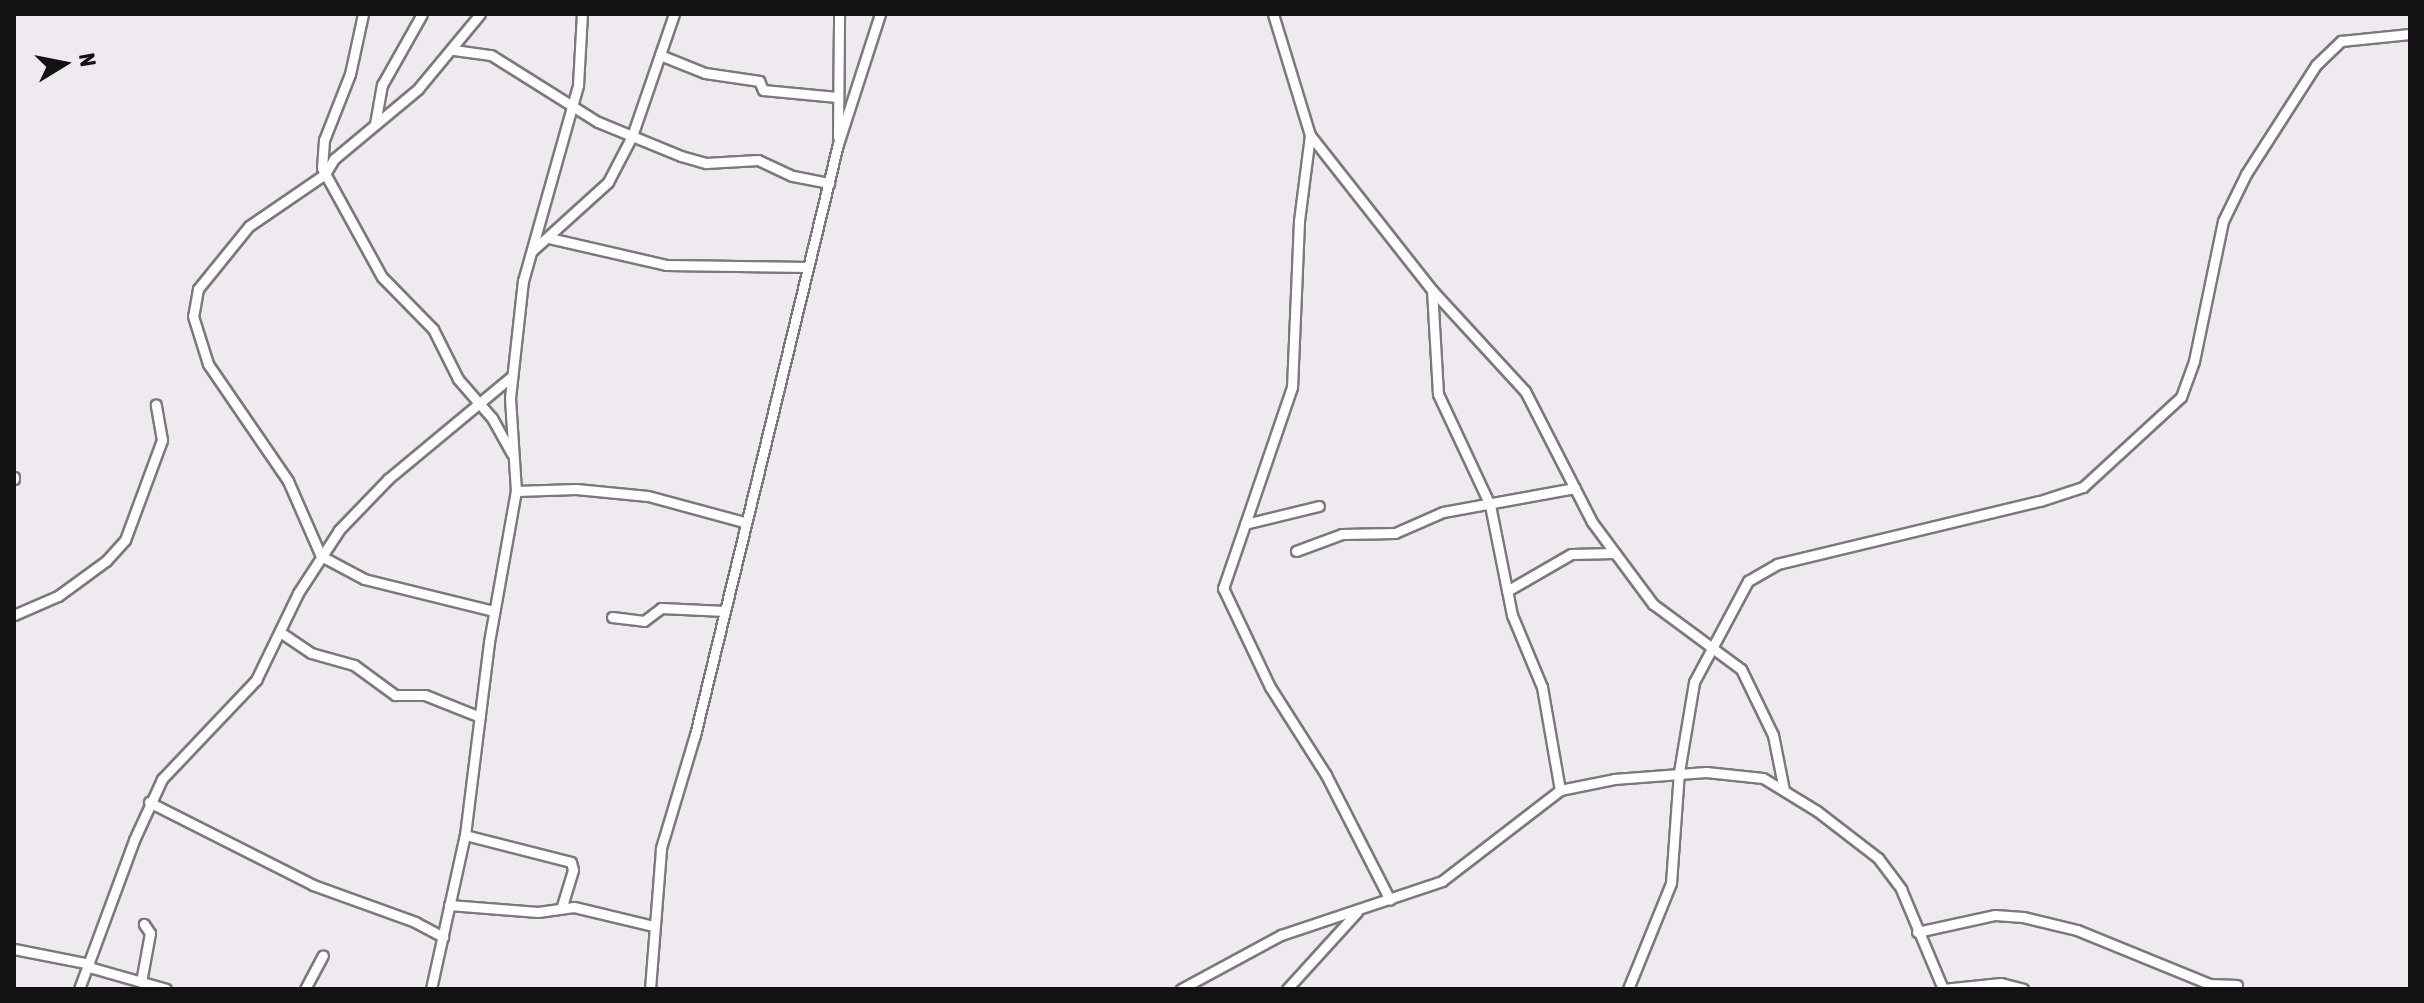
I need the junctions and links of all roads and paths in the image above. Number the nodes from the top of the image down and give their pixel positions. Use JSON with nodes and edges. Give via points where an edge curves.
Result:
{"nodes":[{"id":1,"x":363,"y":14,"type":"edge"},
{"id":2,"x":422,"y":14,"type":"edge"},
{"id":3,"x":480,"y":14,"type":"edge"},
{"id":4,"x":582,"y":14,"type":"edge"},
{"id":5,"x":674,"y":14,"type":"edge"},
{"id":6,"x":839,"y":14,"type":"edge"},
{"id":7,"x":880,"y":14,"type":"edge"},
{"id":8,"x":1273,"y":14,"type":"edge"},
{"id":9,"x":2410,"y":34,"type":"edge"},
{"id":10,"x":454,"y":50,"type":"junction"},
{"id":11,"x":660,"y":55,"type":"junction"},
{"id":12,"x":837,"y":97,"type":"junction"},
{"id":13,"x":573,"y":107,"type":"junction"},
{"id":14,"x":375,"y":124,"type":"junction"},
{"id":15,"x":1310,"y":135,"type":"junction"},
{"id":16,"x":632,"y":136,"type":"junction"},
{"id":17,"x":838,"y":144,"type":"junction"},
{"id":18,"x":324,"y":175,"type":"junction"},
{"id":19,"x":829,"y":183,"type":"junction"},
{"id":20,"x":549,"y":238,"type":"junction"},
{"id":21,"x":532,"y":251,"type":"junction"},
{"id":22,"x":808,"y":267,"type":"junction"},
{"id":23,"x":1432,"y":290,"type":"junction"},
{"id":24,"x":512,"y":376,"type":"junction"},
{"id":25,"x":479,"y":404,"type":"junction"},
{"id":26,"x":156,"y":405,"type":"dead end"},
{"id":27,"x":516,"y":462,"type":"junction"},
{"id":28,"x":1575,"y":488,"type":"junction"},
{"id":29,"x":516,"y":491,"type":"junction"},
{"id":30,"x":1490,"y":505,"type":"junction"},
{"id":31,"x":1319,"y":506,"type":"dead end"},
{"id":32,"x":744,"y":522,"type":"junction"},
{"id":33,"x":1245,"y":524,"type":"junction"},
{"id":34,"x":1296,"y":551,"type":"dead end"},
{"id":35,"x":1615,"y":553,"type":"junction"},
{"id":36,"x":321,"y":556,"type":"junction"},
{"id":37,"x":1507,"y":591,"type":"junction"},
{"id":38,"x":493,"y":611,"type":"junction"},
{"id":39,"x":725,"y":611,"type":"junction"},
{"id":40,"x":14,"y":615,"type":"edge"},
{"id":41,"x":612,"y":617,"type":"dead end"},
{"id":42,"x":280,"y":632,"type":"junction"},
{"id":43,"x":1715,"y":646,"type":"junction"},
{"id":44,"x":480,"y":717,"type":"junction"},
{"id":45,"x":1679,"y":772,"type":"junction"},
{"id":46,"x":1560,"y":790,"type":"junction"},
{"id":47,"x":1784,"y":790,"type":"junction"},
{"id":48,"x":149,"y":802,"type":"junction"},
{"id":49,"x":465,"y":835,"type":"junction"},
{"id":50,"x":1390,"y":900,"type":"junction"},
{"id":51,"x":449,"y":905,"type":"junction"},
{"id":52,"x":562,"y":906,"type":"junction"},
{"id":53,"x":1361,"y":908,"type":"junction"},
{"id":54,"x":144,"y":924,"type":"dead end"},
{"id":55,"x":653,"y":926,"type":"junction"},
{"id":56,"x":1917,"y":932,"type":"junction"},
{"id":57,"x":443,"y":937,"type":"junction"},
{"id":58,"x":14,"y":949,"type":"edge"},
{"id":59,"x":323,"y":955,"type":"dead end"},
{"id":60,"x":89,"y":966,"type":"junction"},
{"id":61,"x":141,"y":982,"type":"junction"},
{"id":62,"x":2237,"y":985,"type":"dead end"},
{"id":63,"x":79,"y":989,"type":"edge"},
{"id":64,"x":166,"y":989,"type":"edge"},
{"id":65,"x":305,"y":989,"type":"edge"},
{"id":66,"x":431,"y":989,"type":"edge"},
{"id":67,"x":650,"y":989,"type":"edge"},
{"id":68,"x":1181,"y":989,"type":"edge"},
{"id":69,"x":1287,"y":989,"type":"edge"},
{"id":70,"x":1628,"y":989,"type":"edge"},
{"id":71,"x":1943,"y":989,"type":"edge"},
{"id":72,"x":2023,"y":989,"type":"edge"}],
"edges":[{"from":1,"to":18,"type":"street","via":[[357,49],[321,153]]},
{"from":2,"to":14,"type":"street","via":[[382,85]]},
{"from":3,"to":10,"type":"street"},
{"from":4,"to":13,"type":"street"},
{"from":5,"to":11,"type":"street"},
{"from":6,"to":12,"type":"street"},
{"from":7,"to":17,"type":"street"},
{"from":8,"to":15,"type":"street"},
{"from":9,"to":43,"type":"street","via":[[2341,41],[2306,78],[2223,221],[2194,361],[2181,397],[2090,480],[2062,496],[1765,569],[1748,581]]},
{"from":10,"to":13,"type":"street","via":[[491,55]]},
{"from":10,"to":14,"type":"street"},
{"from":11,"to":12,"type":"street","via":[[705,73],[761,81],[763,90]]},
{"from":11,"to":16,"type":"street"},
{"from":12,"to":17,"type":"street"},
{"from":13,"to":16,"type":"street"},
{"from":13,"to":21,"type":"street"},
{"from":14,"to":18,"type":"street","via":[[331,162]]},
{"from":15,"to":23,"type":"street"},
{"from":15,"to":33,"type":"street","via":[[1299,221],[1289,407]]},
{"from":16,"to":19,"type":"street","via":[[693,160],[758,160],[793,176]]},
{"from":16,"to":20,"type":"street","via":[[599,194]]},
{"from":17,"to":19,"type":"street"},
{"from":18,"to":25,"type":"street","via":[[382,277],[433,329],[458,379]]},
{"from":18,"to":36,"type":"street","via":[[249,226],[198,289],[193,316],[208,364],[294,491]]},
{"from":19,"to":22,"type":"street"},
{"from":20,"to":21,"type":"street"},
{"from":20,"to":22,"type":"street","via":[[667,265]]},
{"from":21,"to":24,"type":"street"},
{"from":22,"to":32,"type":"street"},
{"from":23,"to":28,"type":"street","via":[[1525,391]]},
{"from":23,"to":30,"type":"street","via":[[1438,394]]},
{"from":24,"to":25,"type":"street"},
{"from":24,"to":27,"type":"street"},
{"from":25,"to":27,"type":"street"},
{"from":25,"to":36,"type":"street","via":[[374,491]]},
{"from":26,"to":40,"type":"street","via":[[162,440],[125,540],[58,596]]},
{"from":27,"to":29,"type":"street"},
{"from":28,"to":30,"type":"street"},
{"from":28,"to":35,"type":"street"},
{"from":29,"to":32,"type":"street","via":[[576,489],[648,496]]},
{"from":29,"to":38,"type":"street"},
{"from":30,"to":34,"type":"street","via":[[1443,512],[1395,533],[1342,534]]},
{"from":30,"to":37,"type":"street"},
{"from":31,"to":33,"type":"street"},
{"from":32,"to":39,"type":"street"},
{"from":33,"to":50,"type":"street","via":[[1224,582],[1228,608],[1326,775]]},
{"from":35,"to":37,"type":"street","via":[[1571,554]]},
{"from":35,"to":43,"type":"street","via":[[1663,615]]},
{"from":36,"to":38,"type":"street","via":[[395,588]]},
{"from":36,"to":42,"type":"street"},
{"from":37,"to":46,"type":"street","via":[[1542,687]]},
{"from":38,"to":44,"type":"street"},
{"from":39,"to":41,"type":"street","via":[[661,608],[647,621]]},
{"from":39,"to":55,"type":"street","via":[[661,848]]},
{"from":42,"to":44,"type":"street","via":[[306,651],[354,665],[395,695],[425,695]]},
{"from":42,"to":48,"type":"street","via":[[256,680],[162,779]]},
{"from":43,"to":45,"type":"street","via":[[1694,682]]},
{"from":43,"to":47,"type":"street","via":[[1741,669],[1762,708]]},
{"from":44,"to":49,"type":"street"},
{"from":45,"to":46,"type":"street"},
{"from":45,"to":47,"type":"street","via":[[1741,773]]},
{"from":45,"to":70,"type":"street","via":[[1671,883],[1644,938]]},
{"from":46,"to":50,"type":"street","via":[[1463,869]]},
{"from":47,"to":56,"type":"street","via":[[1878,858],[1896,879]]},
{"from":48,"to":57,"type":"street","via":[[330,893]]},
{"from":48,"to":60,"type":"street"},
{"from":49,"to":51,"type":"street"},
{"from":49,"to":52,"type":"street","via":[[571,862]]},
{"from":50,"to":53,"type":"street"},
{"from":51,"to":52,"type":"street","via":[[538,912]]},
{"from":51,"to":57,"type":"street"},
{"from":52,"to":55,"type":"street"},
{"from":53,"to":68,"type":"street","via":[[1281,935]]},
{"from":53,"to":69,"type":"street"},
{"from":54,"to":61,"type":"street","via":[[150,933]]},
{"from":55,"to":67,"type":"street"},
{"from":56,"to":62,"type":"street","via":[[1995,915],[2023,917],[2109,941],[2209,984]]},
{"from":56,"to":71,"type":"street"},
{"from":57,"to":66,"type":"street"},
{"from":58,"to":60,"type":"street"},
{"from":59,"to":65,"type":"street"},
{"from":60,"to":61,"type":"street"},
{"from":60,"to":63,"type":"street"},
{"from":61,"to":64,"type":"street"},
{"from":71,"to":72,"type":"street","via":[[2001,983]]}]}
